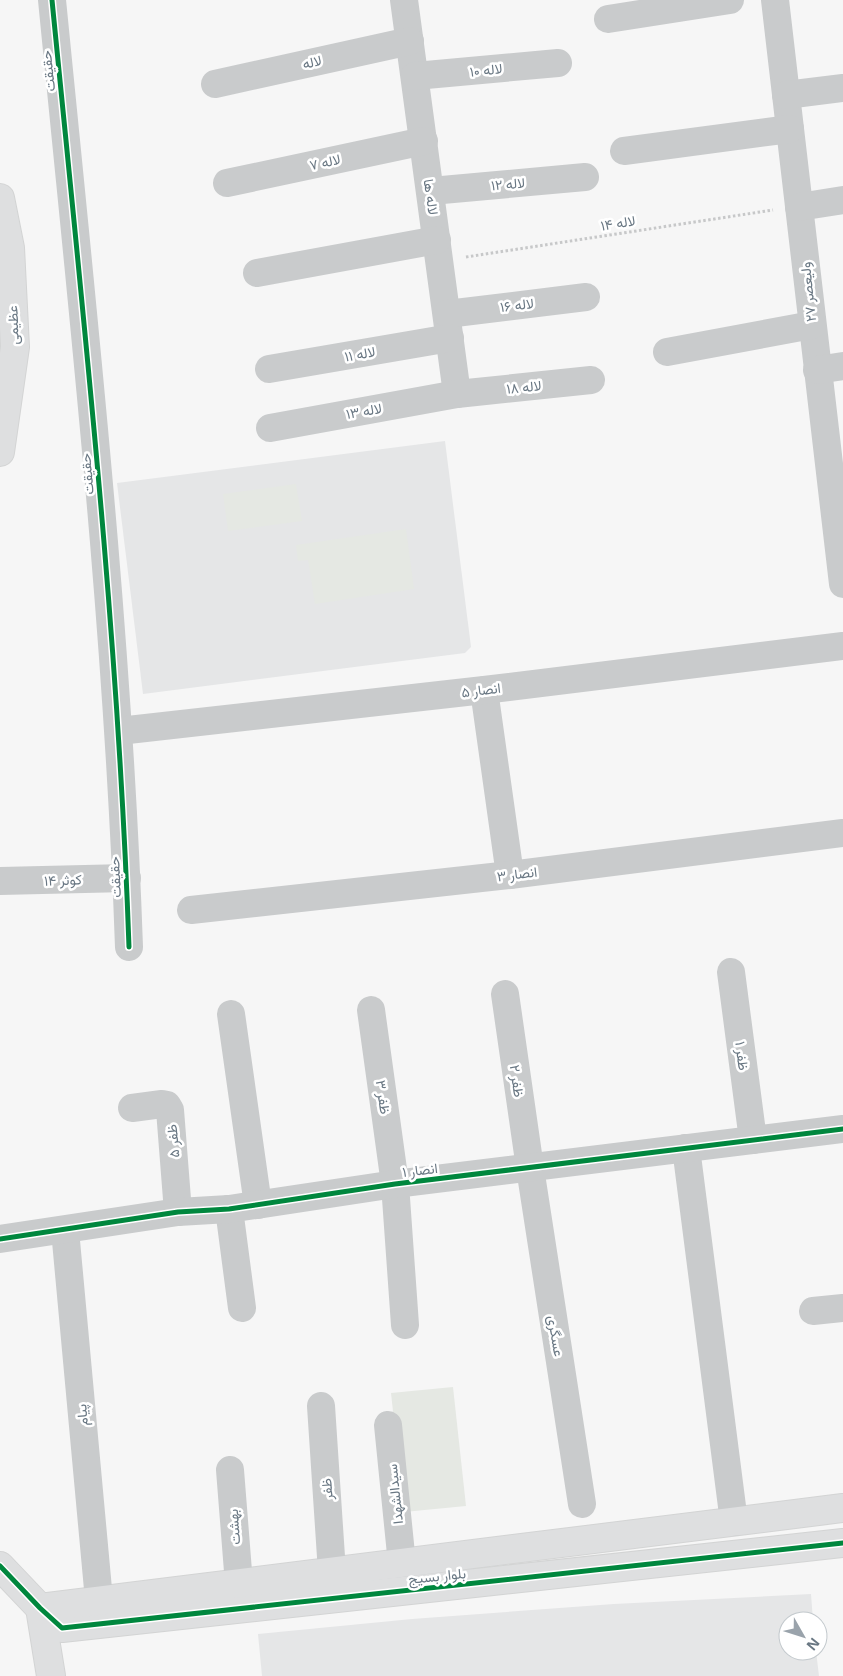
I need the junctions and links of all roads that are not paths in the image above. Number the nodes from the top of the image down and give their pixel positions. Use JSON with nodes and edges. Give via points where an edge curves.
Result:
{"nodes":[{"id":1,"x":52,"y":0,"type":"edge"},
{"id":2,"x":404,"y":0,"type":"edge"},
{"id":3,"x":730,"y":0,"type":"edge"},
{"id":4,"x":775,"y":0,"type":"edge"},
{"id":5,"x":608,"y":19,"type":"dead end"},
{"id":6,"x":410,"y":41,"type":"junction"},
{"id":7,"x":558,"y":63,"type":"dead end"},
{"id":8,"x":415,"y":76,"type":"junction"},
{"id":9,"x":215,"y":84,"type":"dead end"},
{"id":10,"x":843,"y":88,"type":"edge"},
{"id":11,"x":786,"y":95,"type":"junction"},
{"id":12,"x":790,"y":128,"type":"junction"},
{"id":13,"x":424,"y":141,"type":"junction"},
{"id":14,"x":624,"y":151,"type":"dead end"},
{"id":15,"x":585,"y":177,"type":"dead end"},
{"id":16,"x":227,"y":183,"type":"dead end"},
{"id":17,"x":430,"y":192,"type":"junction"},
{"id":18,"x":0,"y":198,"type":"edge"},
{"id":19,"x":843,"y":200,"type":"edge"},
{"id":20,"x":799,"y":207,"type":"junction"},
{"id":21,"x":5,"y":249,"type":"edge"},
{"id":22,"x":438,"y":250,"type":"junction"},
{"id":23,"x":257,"y":273,"type":"dead end"},
{"id":24,"x":586,"y":297,"type":"dead end"},
{"id":25,"x":812,"y":325,"type":"junction"},
{"id":26,"x":449,"y":326,"type":"junction"},
{"id":27,"x":667,"y":352,"type":"dead end"},
{"id":28,"x":830,"y":368,"type":"edge"},
{"id":29,"x":269,"y":369,"type":"dead end"},
{"id":30,"x":591,"y":380,"type":"dead end"},
{"id":31,"x":458,"y":394,"type":"junction"},
{"id":32,"x":270,"y":428,"type":"dead end"},
{"id":33,"x":0,"y":452,"type":"edge"},
{"id":34,"x":838,"y":501,"type":"edge"},
{"id":35,"x":843,"y":584,"type":"edge"},
{"id":36,"x":843,"y":646,"type":"edge"},
{"id":37,"x":484,"y":690,"type":"junction"},
{"id":38,"x":119,"y":731,"type":"junction"},
{"id":39,"x":843,"y":833,"type":"edge"},
{"id":40,"x":510,"y":875,"type":"junction"},
{"id":41,"x":127,"y":878,"type":"junction"},
{"id":42,"x":0,"y":881,"type":"edge"},
{"id":43,"x":191,"y":910,"type":"dead end"},
{"id":44,"x":129,"y":947,"type":"dead end"},
{"id":45,"x":731,"y":972,"type":"dead end"},
{"id":46,"x":505,"y":994,"type":"dead end"},
{"id":47,"x":372,"y":1010,"type":"dead end"},
{"id":48,"x":231,"y":1014,"type":"dead end"},
{"id":49,"x":132,"y":1108,"type":"dead end"},
{"id":50,"x":843,"y":1128,"type":"edge"},
{"id":51,"x":753,"y":1140,"type":"junction"},
{"id":52,"x":686,"y":1148,"type":"junction"},
{"id":53,"x":530,"y":1168,"type":"junction"},
{"id":54,"x":395,"y":1184,"type":"junction"},
{"id":55,"x":258,"y":1205,"type":"junction"},
{"id":56,"x":229,"y":1209,"type":"junction"},
{"id":57,"x":178,"y":1212,"type":"junction"},
{"id":58,"x":65,"y":1230,"type":"junction"},
{"id":59,"x":0,"y":1240,"type":"edge"},
{"id":60,"x":242,"y":1308,"type":"dead end"},
{"id":61,"x":843,"y":1308,"type":"edge"},
{"id":62,"x":813,"y":1311,"type":"dead end"},
{"id":63,"x":405,"y":1325,"type":"dead end"},
{"id":64,"x":321,"y":1406,"type":"dead end"},
{"id":65,"x":388,"y":1425,"type":"dead end"},
{"id":66,"x":230,"y":1470,"type":"dead end"},
{"id":67,"x":582,"y":1504,"type":"dead end"},
{"id":68,"x":843,"y":1508,"type":"edge"},
{"id":69,"x":734,"y":1522,"type":"junction"},
{"id":70,"x":843,"y":1543,"type":"edge"},
{"id":71,"x":402,"y":1564,"type":"junction"},
{"id":72,"x":0,"y":1566,"type":"edge"},
{"id":73,"x":332,"y":1572,"type":"junction"},
{"id":74,"x":238,"y":1584,"type":"junction"},
{"id":75,"x":99,"y":1600,"type":"junction"},
{"id":76,"x":40,"y":1608,"type":"junction"},
{"id":77,"x":51,"y":1676,"type":"edge"}],
"edges":[{"from":1,"to":38,"type":"street","name":"حقیقت","via":[[94,423]]},
{"from":2,"to":6,"type":"street","name":"لاله ها"},
{"from":3,"to":5,"type":"street"},
{"from":4,"to":11,"type":"street","name":"ولیعصر ۲۷"},
{"from":6,"to":8,"type":"street","name":"لاله ها"},
{"from":6,"to":9,"type":"street","name":"لاله"},
{"from":7,"to":8,"type":"street","name":"لاله ۱۰"},
{"from":8,"to":13,"type":"street","name":"لاله ها"},
{"from":10,"to":11,"type":"street"},
{"from":11,"to":12,"type":"street","name":"ولیعصر ۲۷"},
{"from":12,"to":14,"type":"street"},
{"from":12,"to":20,"type":"street","name":"ولیعصر ۲۷"},
{"from":13,"to":16,"type":"street","name":"لاله ۷"},
{"from":13,"to":17,"type":"street","name":"لاله ها"},
{"from":15,"to":17,"type":"street","name":"لاله ۱۲"},
{"from":17,"to":22,"type":"street","name":"لاله ها"},
{"from":18,"to":21,"type":"street","name":"عظیمی"},
{"from":19,"to":20,"type":"street"},
{"from":20,"to":25,"type":"street","name":"ولیعصر ۲۷"},
{"from":21,"to":33,"type":"street","name":"عظیمی","via":[[15,347]]},
{"from":22,"to":23,"type":"street"},
{"from":22,"to":26,"type":"street","name":"لاله ها"},
{"from":24,"to":26,"type":"street","name":"لاله ۱۶"},
{"from":25,"to":27,"type":"street"},
{"from":25,"to":28,"type":"street","name":"ولیعصر ۲۷"},
{"from":26,"to":29,"type":"street","name":"لاله ۱۱"},
{"from":26,"to":31,"type":"street","name":"لاله ها"},
{"from":28,"to":34,"type":"street","name":"ولیعصر ۲۷"},
{"from":30,"to":31,"type":"street","name":"لاله ۱۸"},
{"from":31,"to":32,"type":"street","name":"لاله ۱۳"},
{"from":34,"to":35,"type":"street","name":"ولیعصر ۲۷"},
{"from":36,"to":37,"type":"street","name":"انصار ۵"},
{"from":37,"to":38,"type":"street","name":"انصار ۵"},
{"from":37,"to":40,"type":"street"},
{"from":38,"to":41,"type":"street","name":"حقیقت"},
{"from":39,"to":40,"type":"street","name":"انصار ۳"},
{"from":40,"to":43,"type":"street","name":"انصار ۳"},
{"from":41,"to":42,"type":"street","name":"کوثر ۱۴"},
{"from":41,"to":44,"type":"street","name":"حقیقت"},
{"from":45,"to":51,"type":"street","name":"ظفر ۱"},
{"from":46,"to":53,"type":"street","name":"ظفر ۲"},
{"from":47,"to":54,"type":"street","name":"ظفر ۳"},
{"from":48,"to":55,"type":"street"},
{"from":49,"to":57,"type":"street","name":"ظفر ۵","via":[[162,1104],[170,1110]]},
{"from":50,"to":51,"type":"street","name":"انصار ۱"},
{"from":51,"to":52,"type":"street","name":"انصار ۱"},
{"from":52,"to":53,"type":"street","name":"انصار ۱"},
{"from":52,"to":69,"type":"street"},
{"from":53,"to":54,"type":"street","name":"انصار ۱"},
{"from":53,"to":67,"type":"street","name":"عسگری"},
{"from":54,"to":55,"type":"street","name":"انصار ۱"},
{"from":54,"to":63,"type":"street","name":"ظفر ۳"},
{"from":55,"to":56,"type":"street","name":"انصار ۱"},
{"from":56,"to":57,"type":"street","name":"انصار ۱"},
{"from":56,"to":60,"type":"street"},
{"from":57,"to":58,"type":"street","name":"انصار ۱"},
{"from":58,"to":59,"type":"street","name":"انصار ۱"},
{"from":58,"to":75,"type":"street","name":"پیام"},
{"from":61,"to":62,"type":"street"},
{"from":64,"to":73,"type":"street","name":"ظفر"},
{"from":65,"to":71,"type":"street","name":"سیدالشهدا"},
{"from":66,"to":74,"type":"street","name":"بهشت"},
{"from":68,"to":69,"type":"street","name":"بلوار بسیج"},
{"from":69,"to":71,"type":"street","name":"بلوار بسیج"},
{"from":70,"to":76,"type":"street","name":"بلوار بسیج","via":[[62,1628]]},
{"from":71,"to":73,"type":"street","name":"بلوار بسیج"},
{"from":72,"to":76,"type":"street"},
{"from":73,"to":74,"type":"street","name":"بلوار بسیج"},
{"from":74,"to":75,"type":"street","name":"بلوار بسیج"},
{"from":75,"to":76,"type":"street","name":"بلوار بسیج"},
{"from":76,"to":77,"type":"street"}]}
